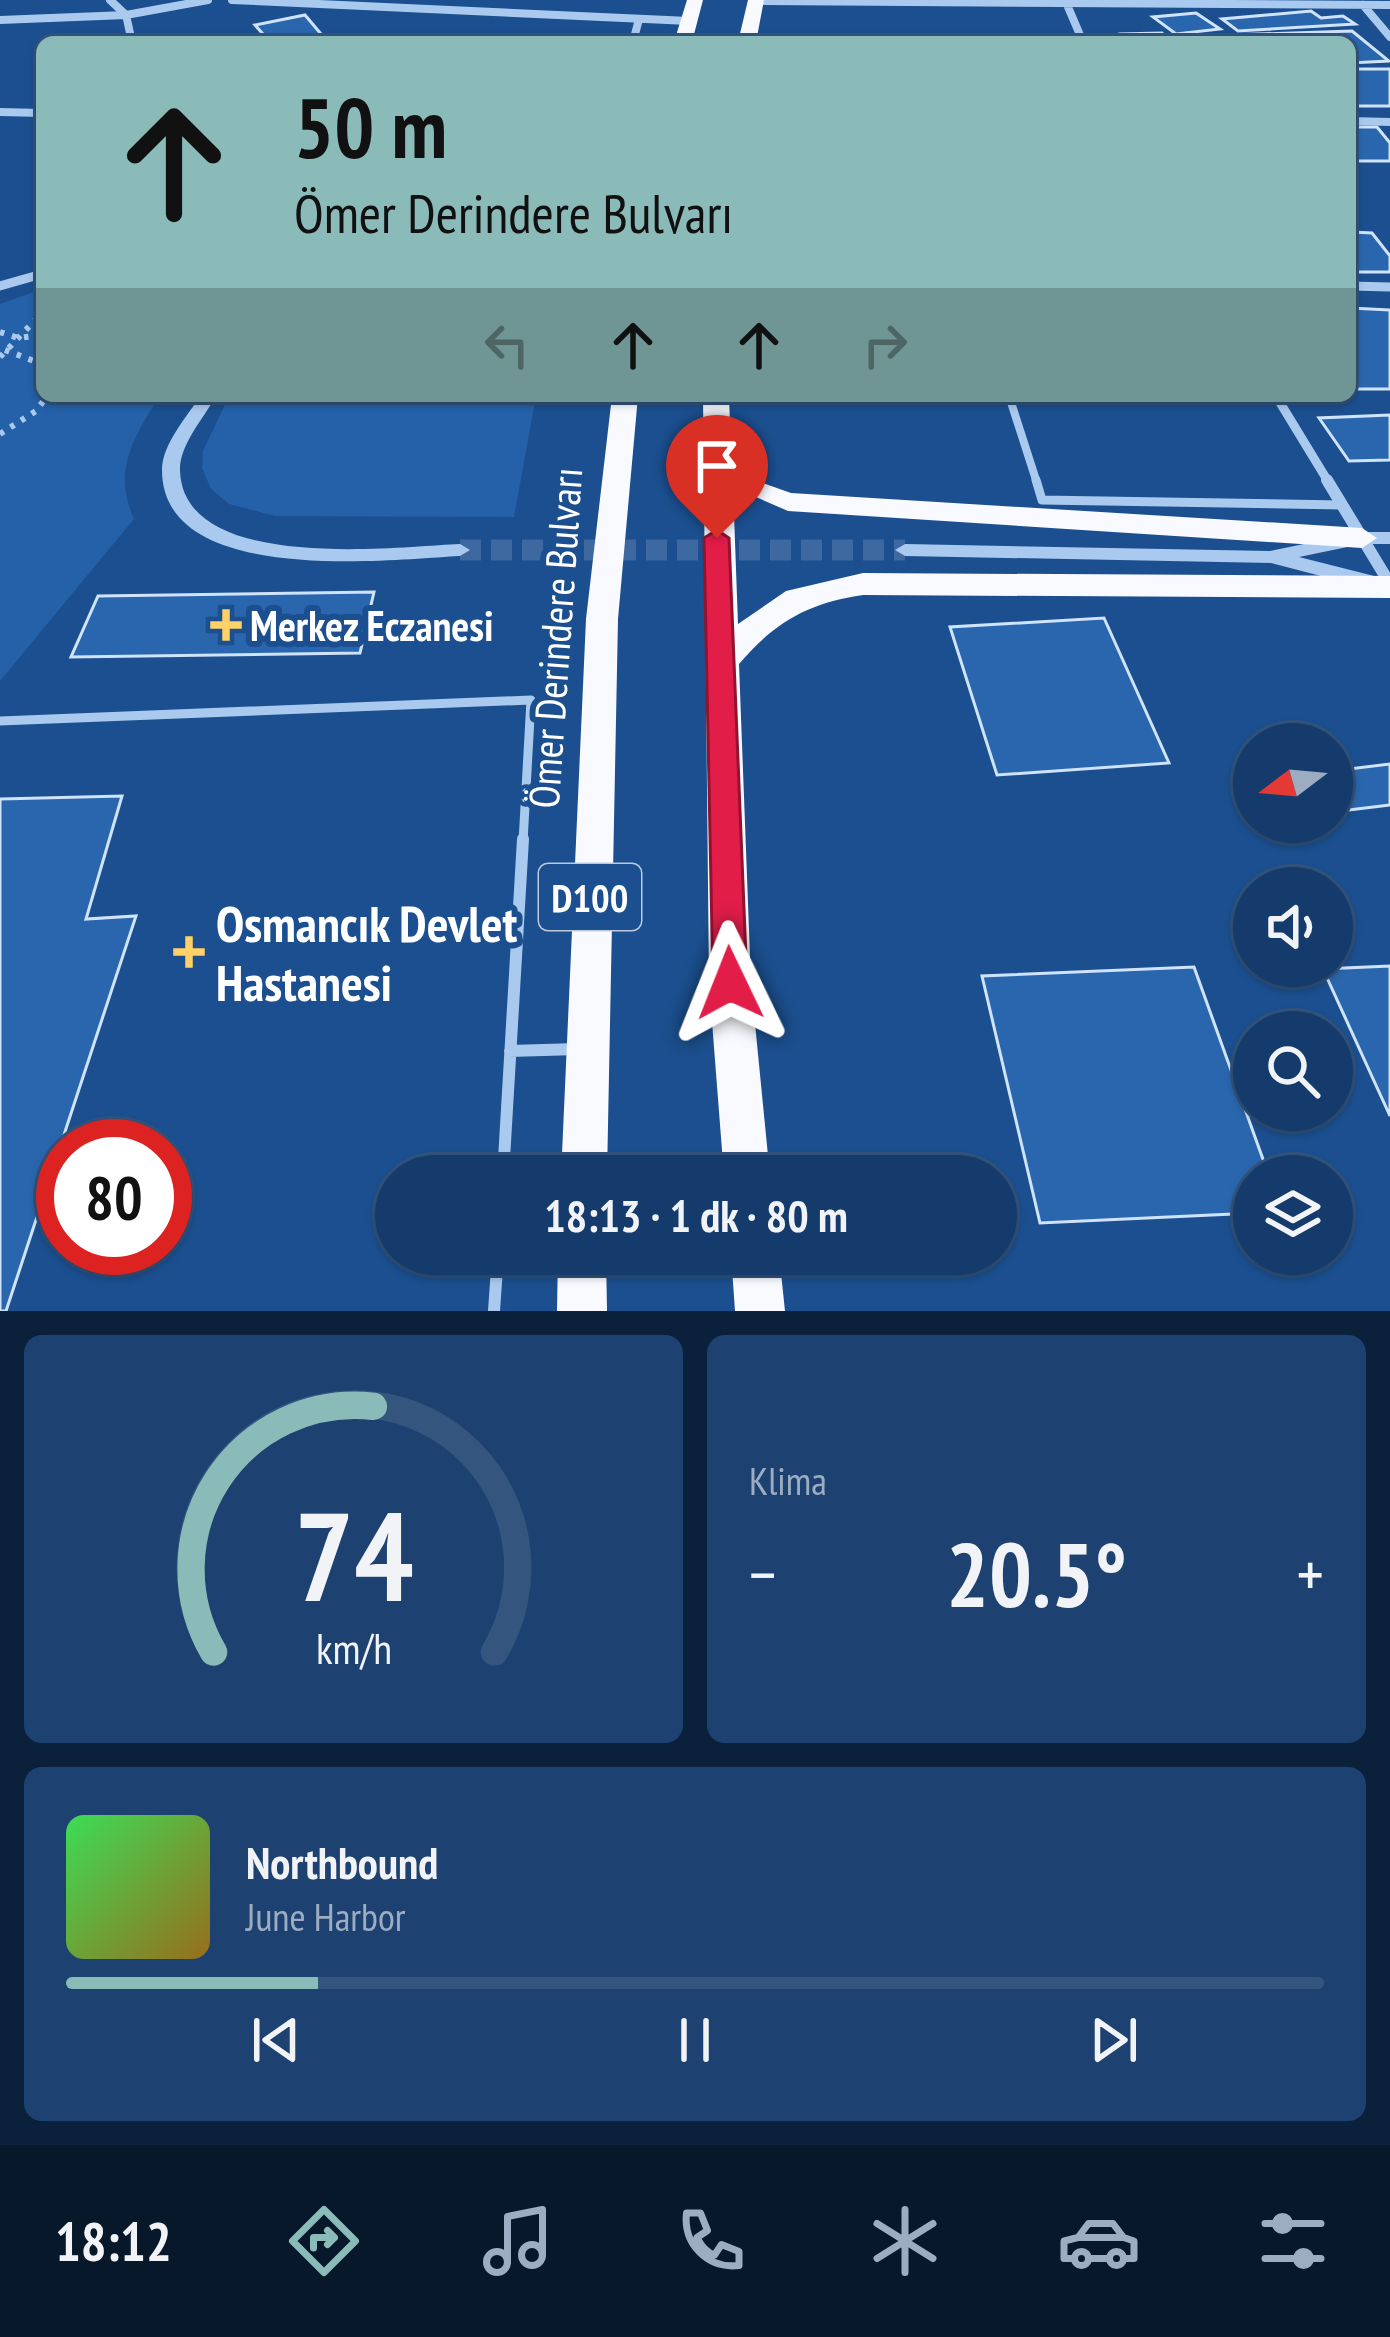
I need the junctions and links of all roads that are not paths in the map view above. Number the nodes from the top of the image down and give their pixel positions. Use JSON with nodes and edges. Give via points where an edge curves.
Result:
{"nodes":[{"id":1,"x":110,"y":0,"type":"edge"},
{"id":2,"x":208,"y":0,"type":"edge"},
{"id":3,"x":232,"y":0,"type":"edge"},
{"id":4,"x":472,"y":0,"type":"edge"},
{"id":5,"x":695,"y":0,"type":"edge"},
{"id":6,"x":755,"y":1,"type":"edge"},
{"id":7,"x":1065,"y":1,"type":"edge"},
{"id":8,"x":1363,"y":4,"type":"junction"},
{"id":9,"x":1390,"y":5,"type":"edge"},
{"id":10,"x":487,"y":10,"type":"junction"},
{"id":11,"x":126,"y":15,"type":"junction"},
{"id":12,"x":639,"y":19,"type":"junction"},
{"id":13,"x":0,"y":20,"type":"edge"},
{"id":14,"x":689,"y":21,"type":"junction"},
{"id":15,"x":131,"y":36,"type":"edge"},
{"id":16,"x":635,"y":36,"type":"edge"},
{"id":17,"x":685,"y":36,"type":"edge"},
{"id":18,"x":748,"y":36,"type":"edge"},
{"id":19,"x":1080,"y":36,"type":"edge"},
{"id":20,"x":1390,"y":37,"type":"edge"},
{"id":21,"x":0,"y":112,"type":"edge"},
{"id":22,"x":36,"y":112,"type":"edge"},
{"id":23,"x":1356,"y":121,"type":"edge"},
{"id":24,"x":1390,"y":122,"type":"edge"},
{"id":25,"x":36,"y":276,"type":"edge"},
{"id":26,"x":0,"y":286,"type":"edge"},
{"id":27,"x":1356,"y":286,"type":"edge"},
{"id":28,"x":1390,"y":286,"type":"edge"},
{"id":29,"x":205,"y":402,"type":"edge"},
{"id":30,"x":625,"y":402,"type":"edge"},
{"id":31,"x":716,"y":402,"type":"edge"},
{"id":32,"x":1012,"y":402,"type":"edge"},
{"id":33,"x":1280,"y":402,"type":"edge"},
{"id":34,"x":714,"y":454,"type":"junction"},
{"id":35,"x":1342,"y":505,"type":"junction"},
{"id":36,"x":1376,"y":538,"type":"edge"},
{"id":37,"x":460,"y":550,"type":"tunnel mouth"},
{"id":38,"x":905,"y":550,"type":"tunnel mouth"},
{"id":39,"x":1270,"y":556,"type":"junction"},
{"id":40,"x":1390,"y":586,"type":"edge"},
{"id":41,"x":720,"y":664,"type":"junction"},
{"id":42,"x":0,"y":721,"type":"edge"},
{"id":43,"x":586,"y":1048,"type":"junction"},
{"id":44,"x":510,"y":1051,"type":"junction"},
{"id":45,"x":503,"y":1155,"type":"edge"},
{"id":46,"x":584,"y":1155,"type":"edge"},
{"id":47,"x":746,"y":1155,"type":"edge"},
{"id":48,"x":497,"y":1275,"type":"edge"},
{"id":49,"x":582,"y":1275,"type":"edge"},
{"id":50,"x":757,"y":1275,"type":"edge"},
{"id":51,"x":494,"y":1311,"type":"edge"},
{"id":52,"x":582,"y":1311,"type":"edge"},
{"id":53,"x":760,"y":1311,"type":"edge"}],
"edges":[{"from":1,"to":11,"type":"street"},
{"from":2,"to":11,"type":"street"},
{"from":3,"to":10,"type":"street"},
{"from":4,"to":10,"type":"street"},
{"from":5,"to":14,"type":"highway"},
{"from":6,"to":7,"type":"street"},
{"from":6,"to":18,"type":"highway"},
{"from":7,"to":8,"type":"street"},
{"from":7,"to":19,"type":"street"},
{"from":8,"to":9,"type":"street"},
{"from":8,"to":20,"type":"street"},
{"from":10,"to":12,"type":"street"},
{"from":11,"to":13,"type":"street"},
{"from":11,"to":15,"type":"street"},
{"from":12,"to":14,"type":"street"},
{"from":12,"to":16,"type":"street"},
{"from":14,"to":17,"type":"highway"},
{"from":21,"to":22,"type":"street"},
{"from":23,"to":24,"type":"street"},
{"from":25,"to":26,"type":"street"},
{"from":27,"to":28,"type":"street"},
{"from":29,"to":37,"type":"street","via":[[171,468],[176,499],[202,527],[239,544],[300,554]]},
{"from":30,"to":43,"type":"highway","name":"Ömer Derindere Bulvarı","number":"D100","via":[[602,619]]},
{"from":31,"to":34,"type":"highway"},
{"from":32,"to":35,"type":"lane","via":[[1042,500]]},
{"from":33,"to":35,"type":"street"},
{"from":34,"to":36,"type":"highway","via":[[750,488],[788,502]]},
{"from":34,"to":41,"type":"highway"},
{"from":35,"to":36,"type":"street"},
{"from":36,"to":39,"type":"street"},
{"from":36,"to":40,"type":"street"},
{"from":38,"to":39,"type":"street"},
{"from":39,"to":40,"type":"street"},
{"from":40,"to":41,"type":"highway","via":[[849,586],[775,606]]},
{"from":41,"to":47,"type":"highway","via":[[730,983]]},
{"from":42,"to":44,"type":"lane","via":[[531,700]]},
{"from":43,"to":44,"type":"lane"},
{"from":43,"to":46,"type":"highway","name":"Ömer Derindere Bulvarı","number":"D100"},
{"from":44,"to":45,"type":"lane"},
{"from":48,"to":51,"type":"lane"},
{"from":49,"to":52,"type":"highway"},
{"from":50,"to":53,"type":"highway"}]}
